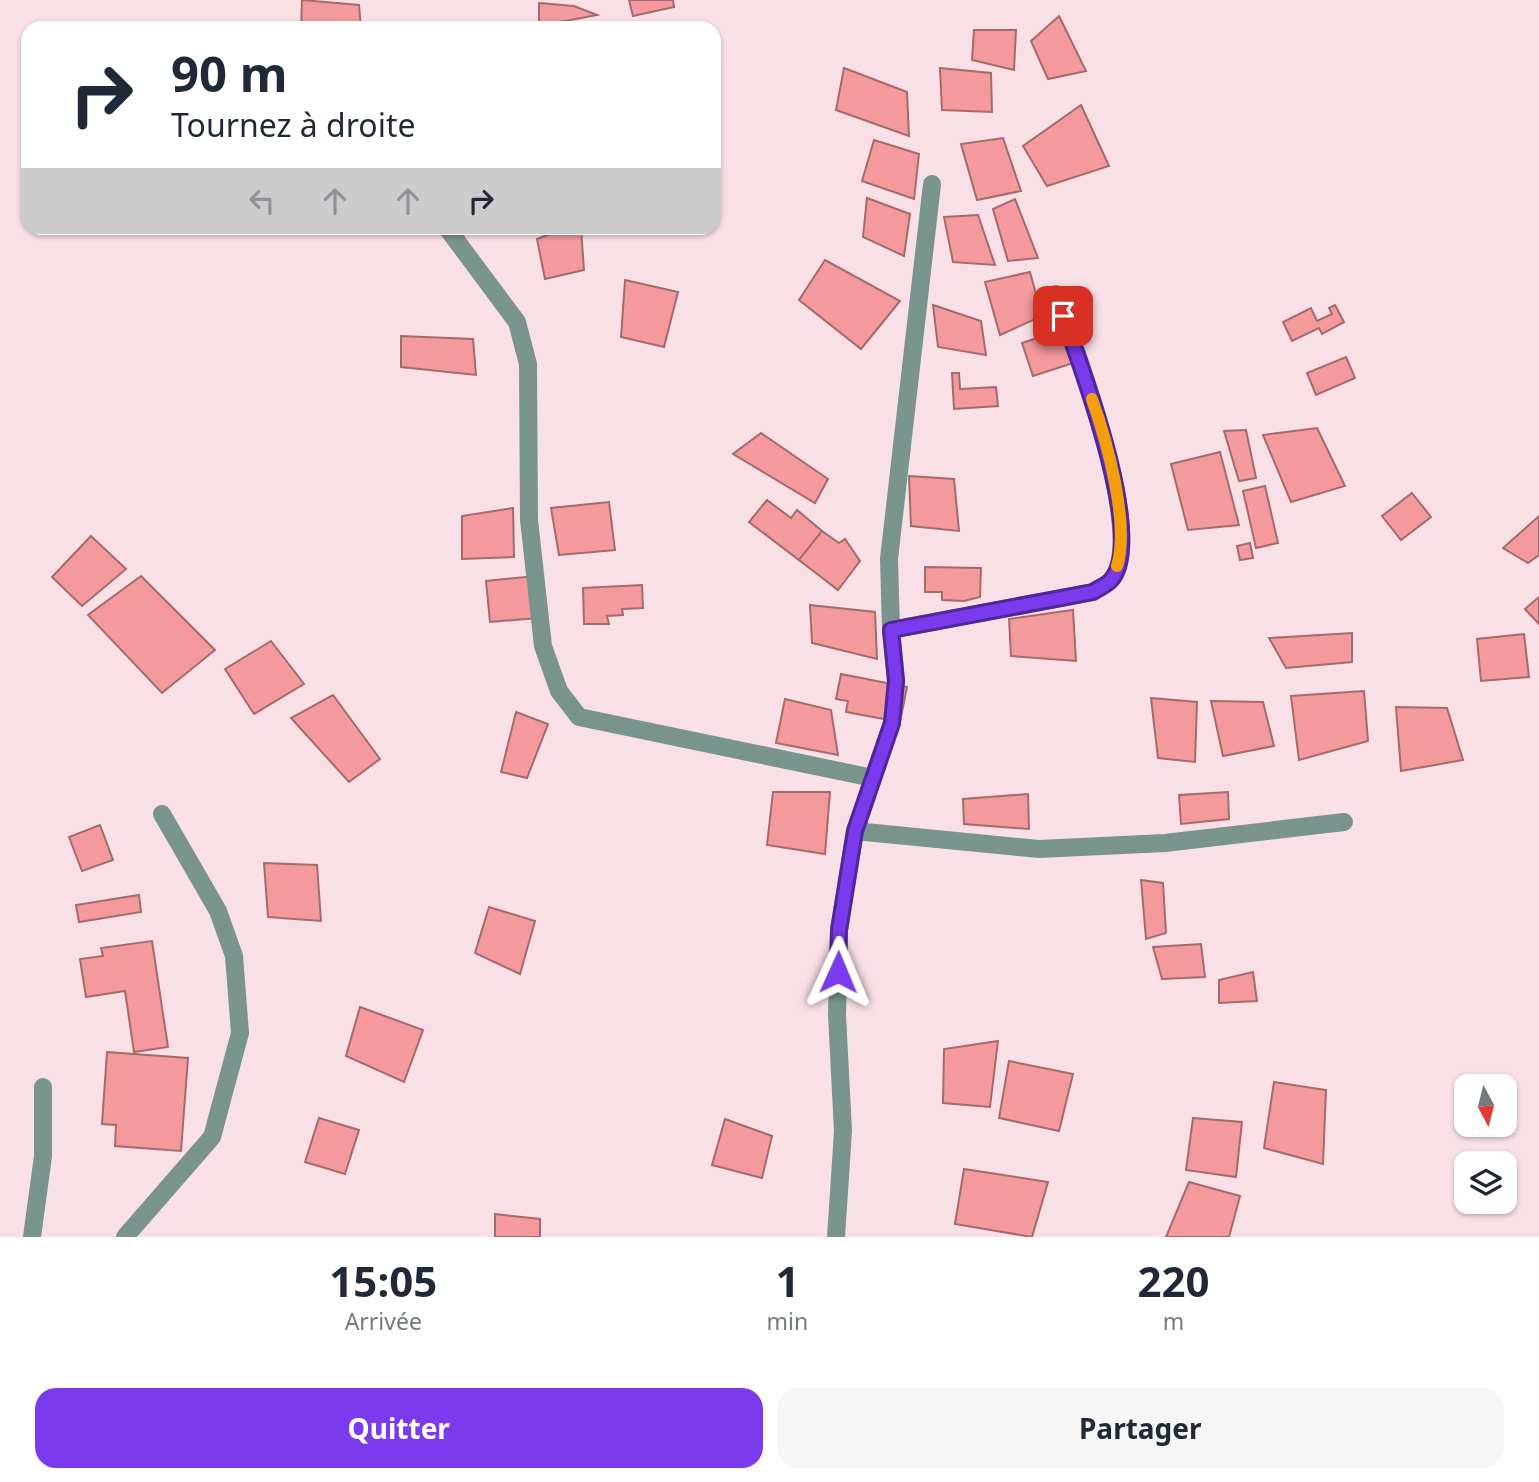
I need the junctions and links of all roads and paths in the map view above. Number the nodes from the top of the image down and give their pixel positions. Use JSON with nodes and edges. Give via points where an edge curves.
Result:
{"nodes":[{"id":1,"x":932,"y":184,"type":"dead end"},
{"id":2,"x":452,"y":235,"type":"edge"},
{"id":3,"x":1056,"y":293,"type":"dead end"},
{"id":4,"x":891,"y":630,"type":"junction"},
{"id":5,"x":873,"y":778,"type":"junction"},
{"id":6,"x":162,"y":814,"type":"dead end"},
{"id":7,"x":1344,"y":822,"type":"dead end"},
{"id":8,"x":855,"y":831,"type":"junction"},
{"id":9,"x":43,"y":1087,"type":"dead end"},
{"id":10,"x":32,"y":1237,"type":"edge"},
{"id":11,"x":125,"y":1237,"type":"edge"},
{"id":12,"x":836,"y":1237,"type":"edge"}],
"edges":[{"from":1,"to":4,"type":"street","via":[[890,559]]},
{"from":2,"to":5,"type":"street","via":[[517,323],[527,364],[529,520],[543,646],[559,691],[579,718]]},
{"from":3,"to":4,"type":"street","via":[[1102,427],[1115,485],[1121,551],[1112,579],[1093,592]]},
{"from":4,"to":5,"type":"street","via":[[896,681],[892,723]]},
{"from":5,"to":8,"type":"street"},
{"from":6,"to":11,"type":"street","via":[[218,911],[234,956],[240,1033],[212,1137]]},
{"from":7,"to":8,"type":"street","via":[[1165,843],[1039,849]]},
{"from":8,"to":12,"type":"street","via":[[839,930],[837,1015],[843,1131]]},
{"from":9,"to":10,"type":"street","via":[[43,1156]]}]}
